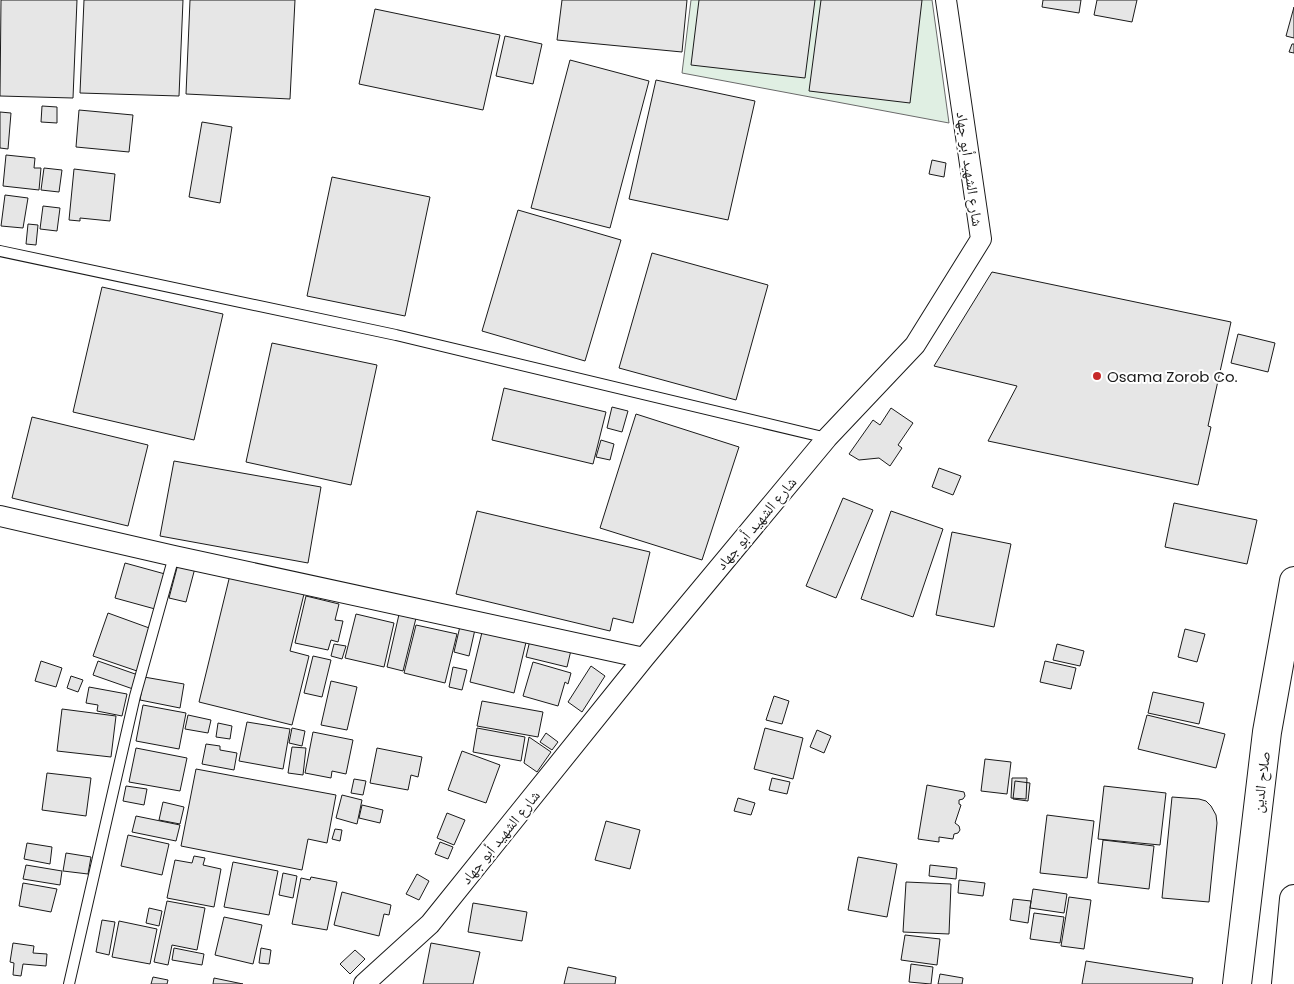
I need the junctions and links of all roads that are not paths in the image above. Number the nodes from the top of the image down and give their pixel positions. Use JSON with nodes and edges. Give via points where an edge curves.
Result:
{"nodes":[{"id":1,"x":946,"y":0,"type":"edge"},
{"id":2,"x":0,"y":251,"type":"edge"},
{"id":3,"x":827,"y":438,"type":"junction"},
{"id":4,"x":0,"y":516,"type":"edge"},
{"id":5,"x":174,"y":556,"type":"junction"},
{"id":6,"x":1293,"y":589,"type":"edge"},
{"id":7,"x":644,"y":658,"type":"junction"},
{"id":8,"x":1294,"y":899,"type":"edge"},
{"id":9,"x":69,"y":984,"type":"edge"},
{"id":10,"x":364,"y":984,"type":"edge"},
{"id":11,"x":1237,"y":984,"type":"edge"},
{"id":12,"x":1286,"y":984,"type":"edge"}],
"edges":[{"from":1,"to":3,"type":"street","name":"شارع الشهيد أبو جهاد","via":[[981,240],[915,345]]},
{"from":2,"to":3,"type":"lane","via":[[396,336]]},
{"from":3,"to":7,"type":"street","name":"شارع الشهيد أبو جهاد"},
{"from":4,"to":5,"type":"street"},
{"from":5,"to":7,"type":"street"},
{"from":5,"to":9,"type":"lane","via":[[135,696]]},
{"from":6,"to":11,"type":"highway","name":"صلاح الدين","via":[[1267,732]]},
{"from":7,"to":10,"type":"street","name":"شارع الشهيد أبو جهاد","via":[[430,924]]},
{"from":8,"to":12,"type":"highway"}]}
